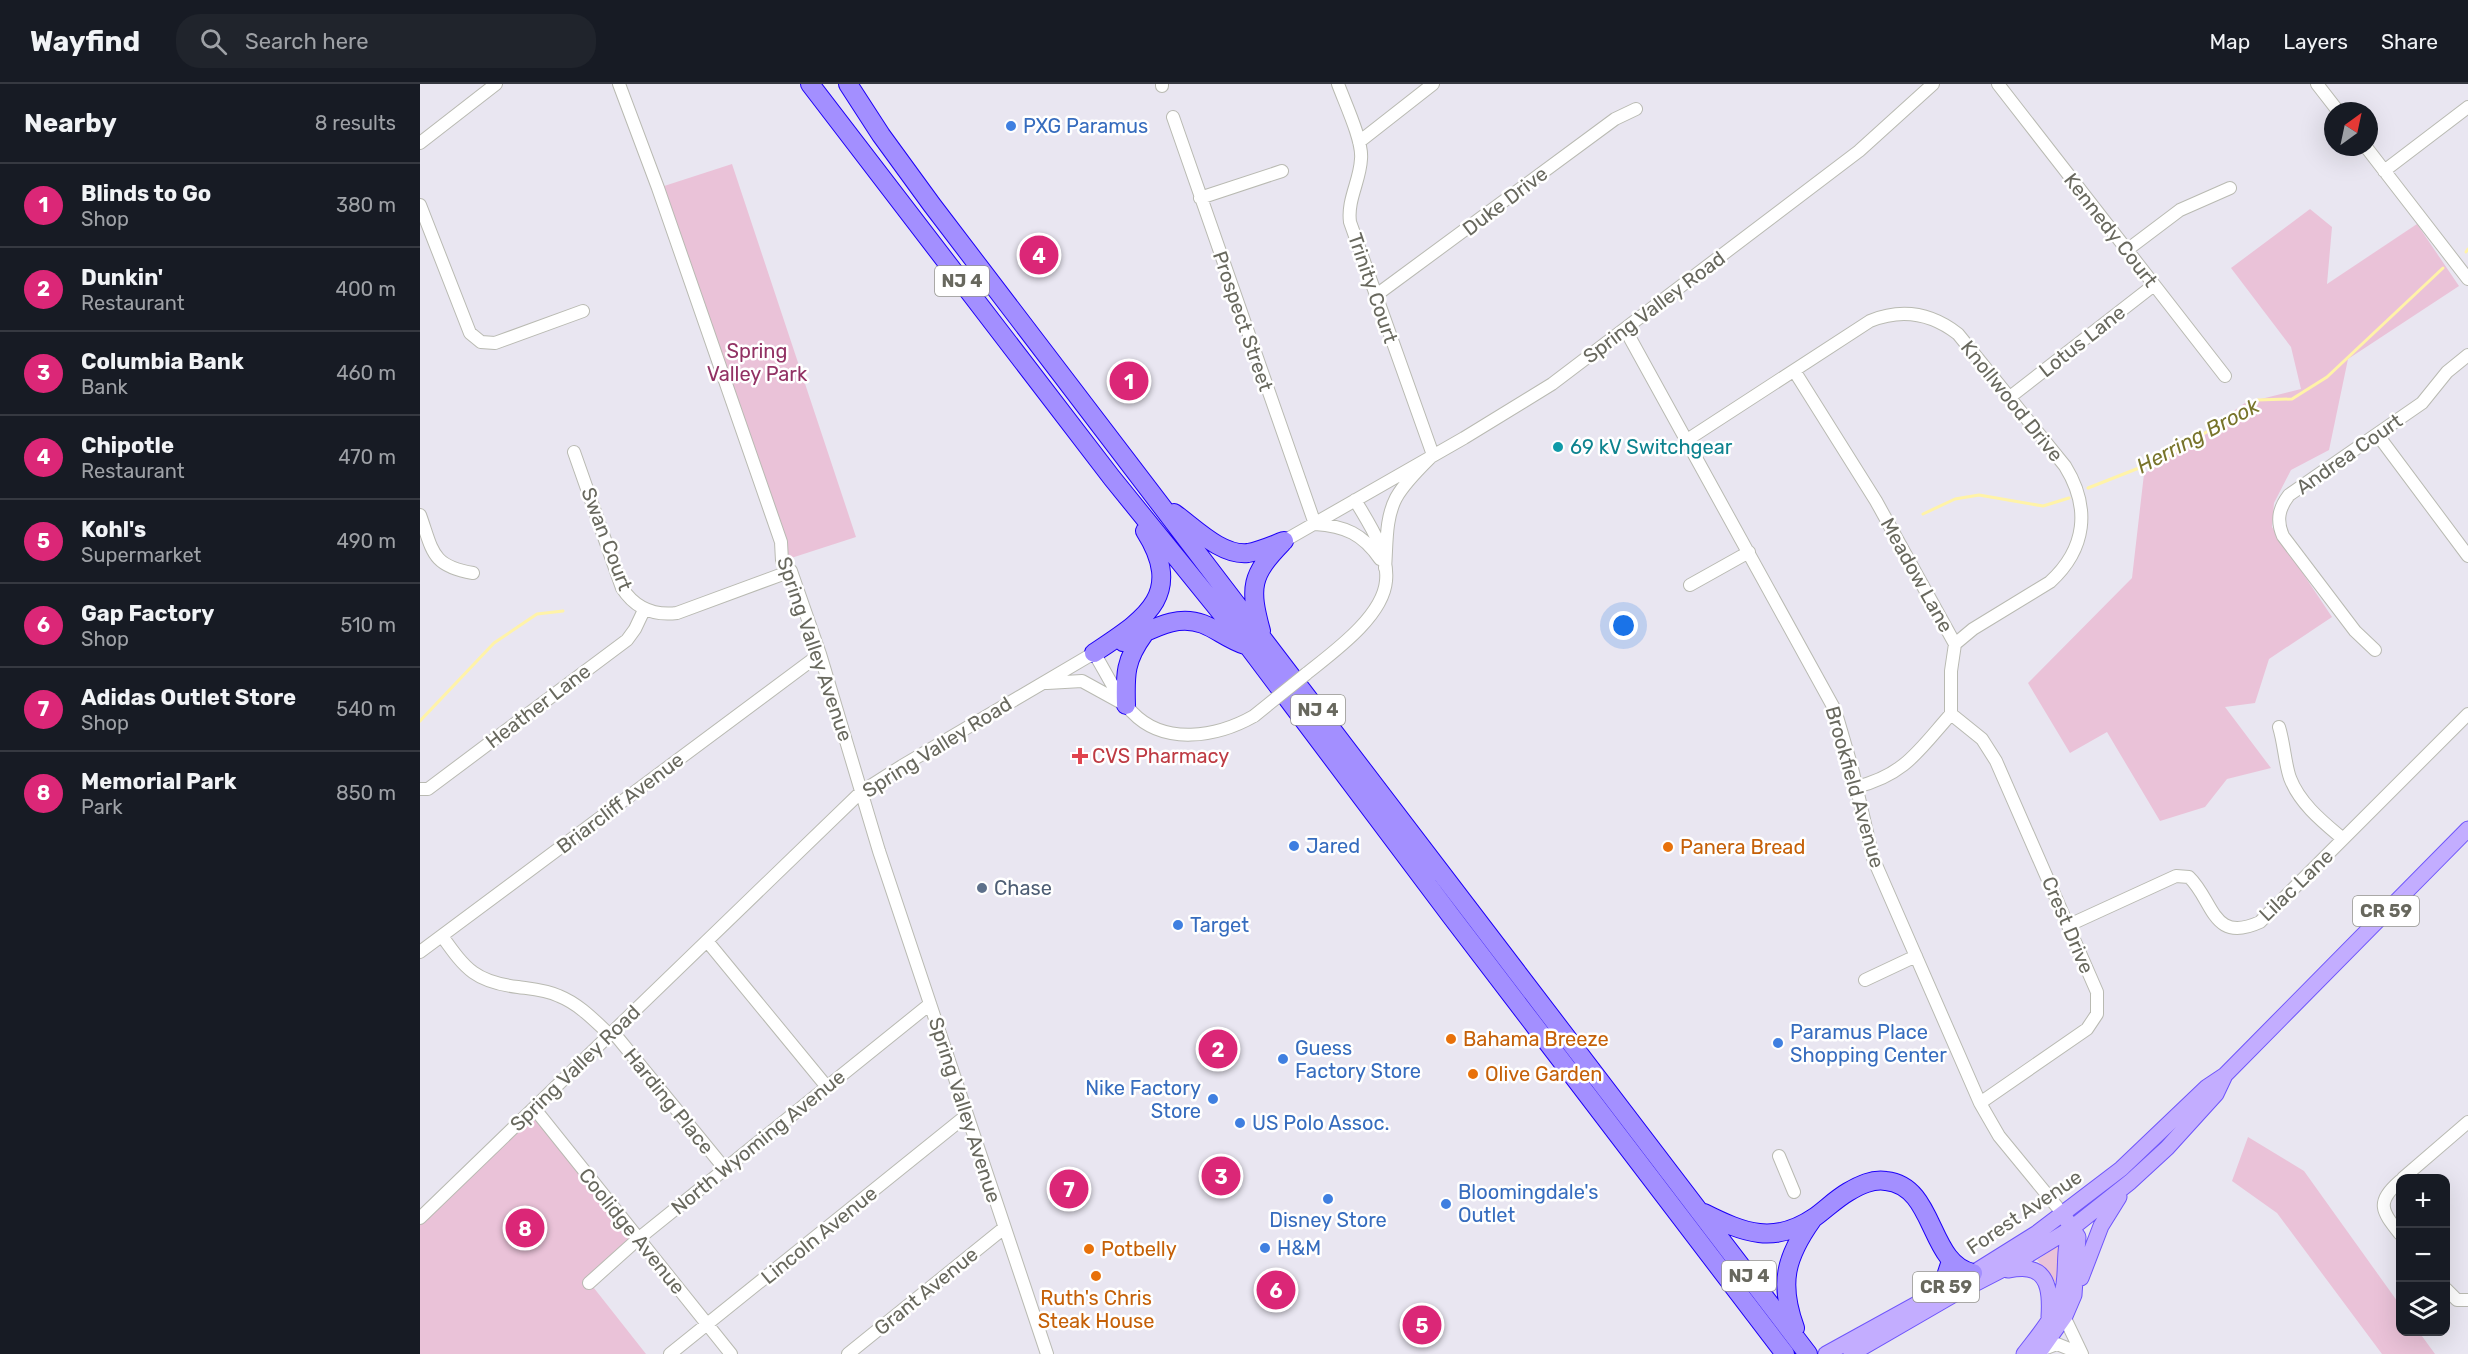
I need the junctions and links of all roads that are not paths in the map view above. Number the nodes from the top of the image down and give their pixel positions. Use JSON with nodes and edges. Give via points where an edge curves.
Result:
{"nodes":[{"id":1,"x":496,"y":84,"type":"edge"},
{"id":2,"x":619,"y":84,"type":"edge"},
{"id":3,"x":810,"y":84,"type":"edge"},
{"id":4,"x":834,"y":84,"type":"edge"},
{"id":5,"x":848,"y":84,"type":"edge"},
{"id":6,"x":1338,"y":84,"type":"edge"},
{"id":7,"x":1433,"y":84,"type":"edge"},
{"id":8,"x":1932,"y":84,"type":"edge"},
{"id":9,"x":1998,"y":84,"type":"edge"},
{"id":10,"x":2317,"y":84,"type":"edge"},
{"id":11,"x":2331,"y":102,"type":"edge"},
{"id":12,"x":2468,"y":107,"type":"edge"},
{"id":13,"x":1636,"y":109,"type":"dead end"},
{"id":14,"x":1173,"y":117,"type":"dead end"},
{"id":15,"x":881,"y":135,"type":"junction"},
{"id":16,"x":1359,"y":142,"type":"junction"},
{"id":17,"x":420,"y":143,"type":"edge"},
{"id":18,"x":2373,"y":156,"type":"edge"},
{"id":19,"x":1282,"y":171,"type":"dead end"},
{"id":20,"x":2384,"y":171,"type":"junction"},
{"id":21,"x":2230,"y":188,"type":"dead end"},
{"id":22,"x":1200,"y":198,"type":"junction"},
{"id":23,"x":420,"y":205,"type":"edge"},
{"id":24,"x":2127,"y":250,"type":"junction"},
{"id":25,"x":2468,"y":279,"type":"edge"},
{"id":26,"x":2154,"y":285,"type":"junction"},
{"id":27,"x":1376,"y":297,"type":"junction"},
{"id":28,"x":583,"y":311,"type":"dead end"},
{"id":29,"x":1625,"y":329,"type":"junction"},
{"id":30,"x":2468,"y":355,"type":"edge"},
{"id":31,"x":1795,"y":372,"type":"junction"},
{"id":32,"x":2225,"y":376,"type":"dead end"},
{"id":33,"x":2010,"y":397,"type":"junction"},
{"id":34,"x":2378,"y":434,"type":"junction"},
{"id":35,"x":1687,"y":440,"type":"junction"},
{"id":36,"x":574,"y":452,"type":"dead end"},
{"id":37,"x":1433,"y":455,"type":"junction"},
{"id":38,"x":1112,"y":478,"type":"junction"},
{"id":39,"x":1156,"y":500,"type":"junction"},
{"id":40,"x":1355,"y":500,"type":"junction"},
{"id":41,"x":420,"y":515,"type":"edge"},
{"id":42,"x":1315,"y":524,"type":"junction"},
{"id":43,"x":1284,"y":541,"type":"junction"},
{"id":44,"x":1749,"y":552,"type":"junction"},
{"id":45,"x":2468,"y":556,"type":"edge"},
{"id":46,"x":1385,"y":568,"type":"junction"},
{"id":47,"x":791,"y":571,"type":"junction"},
{"id":48,"x":473,"y":573,"type":"dead end"},
{"id":49,"x":1690,"y":585,"type":"dead end"},
{"id":50,"x":644,"y":610,"type":"junction"},
{"id":51,"x":1144,"y":634,"type":"junction"},
{"id":52,"x":1256,"y":642,"type":"junction"},
{"id":53,"x":1955,"y":644,"type":"junction"},
{"id":54,"x":2375,"y":650,"type":"dead end"},
{"id":55,"x":1094,"y":653,"type":"junction"},
{"id":56,"x":820,"y":654,"type":"junction"},
{"id":57,"x":1040,"y":683,"type":"junction"},
{"id":58,"x":1126,"y":705,"type":"junction"},
{"id":59,"x":1951,"y":714,"type":"junction"},
{"id":60,"x":2468,"y":714,"type":"edge"},
{"id":61,"x":2279,"y":727,"type":"dead end"},
{"id":62,"x":1856,"y":787,"type":"junction"},
{"id":63,"x":420,"y":789,"type":"edge"},
{"id":64,"x":861,"y":792,"type":"junction"},
{"id":65,"x":2468,"y":829,"type":"edge"},
{"id":66,"x":2343,"y":839,"type":"junction"},
{"id":67,"x":2069,"y":925,"type":"junction"},
{"id":68,"x":442,"y":936,"type":"junction"},
{"id":69,"x":707,"y":941,"type":"junction"},
{"id":70,"x":420,"y":952,"type":"edge"},
{"id":71,"x":1916,"y":956,"type":"junction"},
{"id":72,"x":1865,"y":980,"type":"dead end"},
{"id":73,"x":930,"y":1004,"type":"junction"},
{"id":74,"x":611,"y":1033,"type":"junction"},
{"id":75,"x":2225,"y":1075,"type":"junction"},
{"id":76,"x":827,"y":1087,"type":"junction"},
{"id":77,"x":1980,"y":1103,"type":"junction"},
{"id":78,"x":534,"y":1108,"type":"junction"},
{"id":79,"x":967,"y":1115,"type":"junction"},
{"id":80,"x":2468,"y":1122,"type":"edge"},
{"id":81,"x":1779,"y":1156,"type":"dead end"},
{"id":82,"x":725,"y":1169,"type":"junction"},
{"id":83,"x":2409,"y":1174,"type":"edge"},
{"id":84,"x":2130,"y":1182,"type":"junction"},
{"id":85,"x":2396,"y":1184,"type":"edge"},
{"id":86,"x":1794,"y":1192,"type":"dead end"},
{"id":87,"x":1699,"y":1211,"type":"junction"},
{"id":88,"x":2063,"y":1214,"type":"junction"},
{"id":89,"x":420,"y":1218,"type":"edge"},
{"id":90,"x":1814,"y":1218,"type":"junction"},
{"id":91,"x":1005,"y":1228,"type":"junction"},
{"id":92,"x":2072,"y":1228,"type":"junction"},
{"id":93,"x":2396,"y":1229,"type":"edge"},
{"id":94,"x":638,"y":1239,"type":"junction"},
{"id":95,"x":1951,"y":1261,"type":"junction"},
{"id":96,"x":2002,"y":1270,"type":"junction"},
{"id":97,"x":1973,"y":1273,"type":"junction"},
{"id":98,"x":589,"y":1283,"type":"dead end"},
{"id":99,"x":1937,"y":1291,"type":"junction"},
{"id":100,"x":2450,"y":1294,"type":"edge"},
{"id":101,"x":2074,"y":1295,"type":"junction"},
{"id":102,"x":2468,"y":1300,"type":"edge"},
{"id":103,"x":2061,"y":1311,"type":"junction"},
{"id":104,"x":2048,"y":1320,"type":"junction"},
{"id":105,"x":708,"y":1326,"type":"junction"},
{"id":106,"x":1804,"y":1348,"type":"edge"},
{"id":107,"x":1046,"y":1350,"type":"edge"},
{"id":108,"x":2039,"y":1352,"type":"edge"},
{"id":109,"x":670,"y":1354,"type":"edge"},
{"id":110,"x":731,"y":1354,"type":"edge"},
{"id":111,"x":848,"y":1354,"type":"edge"},
{"id":112,"x":1033,"y":1354,"type":"edge"},
{"id":113,"x":1785,"y":1354,"type":"edge"},
{"id":114,"x":1826,"y":1354,"type":"edge"},
{"id":115,"x":1851,"y":1354,"type":"edge"},
{"id":116,"x":2024,"y":1354,"type":"edge"},
{"id":117,"x":2082,"y":1354,"type":"edge"}],
"edges":[{"from":1,"to":17,"type":"street"},
{"from":2,"to":47,"type":"street","name":"Spring Valley Avenue","via":[[781,542],[782,561]]},
{"from":3,"to":38,"type":"highway","number":"NJ 4"},
{"from":4,"to":15,"type":"highway","number":"NJ 4"},
{"from":5,"to":15,"type":"highway"},
{"from":6,"to":16,"type":"street","name":"Trinity Court"},
{"from":7,"to":16,"type":"street"},
{"from":8,"to":29,"type":"street","name":"Spring Valley Road","via":[[1858,151]]},
{"from":9,"to":24,"type":"street","name":"Kennedy Court"},
{"from":10,"to":11,"type":"street"},
{"from":12,"to":20,"type":"street"},
{"from":13,"to":27,"type":"street","name":"Duke Drive","via":[[1615,119]]},
{"from":14,"to":22,"type":"street","name":"Prospect Street"},
{"from":15,"to":39,"type":"highway","number":"NJ 4"},
{"from":16,"to":27,"type":"street","name":"Trinity Court","via":[[1361,165],[1350,204],[1350,222]]},
{"from":18,"to":20,"type":"street"},
{"from":19,"to":22,"type":"street"},
{"from":20,"to":25,"type":"street"},
{"from":21,"to":24,"type":"street","via":[[2180,210]]},
{"from":22,"to":42,"type":"street","name":"Prospect Street"},
{"from":23,"to":28,"type":"street","via":[[470,333],[481,342],[495,343]]},
{"from":24,"to":26,"type":"street","name":"Kennedy Court"},
{"from":26,"to":32,"type":"street","name":"Kennedy Court"},
{"from":26,"to":33,"type":"street","name":"Lotus Lane"},
{"from":27,"to":37,"type":"street","name":"Trinity Court"},
{"from":29,"to":35,"type":"street","name":"Brookfield Avenue"},
{"from":29,"to":37,"type":"street","name":"Spring Valley Road","via":[[1542,391]]},
{"from":30,"to":34,"type":"street","name":"Andrea Court","via":[[2447,372],[2426,400]]},
{"from":31,"to":33,"type":"street","name":"Knollwood Drive","via":[[1870,321],[1911,313],[1935,319],[1958,334]]},
{"from":31,"to":35,"type":"street","name":"Knollwood Drive"},
{"from":31,"to":53,"type":"street","name":"Meadow Lane","via":[[1876,501]]},
{"from":33,"to":53,"type":"street","name":"Knollwood Drive","via":[[2072,477],[2081,503],[2081,532],[2070,560],[2050,582]]},
{"from":34,"to":45,"type":"street"},
{"from":34,"to":54,"type":"street","name":"Andrea Court","via":[[2289,495],[2278,520],[2283,536],[2355,631]]},
{"from":35,"to":44,"type":"street","name":"Brookfield Avenue"},
{"from":36,"to":50,"type":"street","name":"Swan Court","via":[[622,588]]},
{"from":37,"to":40,"type":"street","name":"Spring Valley Road"},
{"from":37,"to":46,"type":"street","via":[[1393,505]]},
{"from":38,"to":52,"type":"highway","number":"NJ 4"},
{"from":38,"to":55,"type":"highway","via":[[1151,540],[1159,564],[1160,589],[1137,624]]},
{"from":39,"to":43,"type":"highway","via":[[1204,536],[1232,551],[1248,553]]},
{"from":39,"to":52,"type":"highway","number":"NJ 4"},
{"from":40,"to":42,"type":"street","name":"Spring Valley Road"},
{"from":40,"to":46,"type":"street","via":[[1374,531]]},
{"from":41,"to":48,"type":"street","via":[[439,560],[452,570]]},
{"from":42,"to":43,"type":"street","name":"Spring Valley Road"},
{"from":42,"to":46,"type":"street","via":[[1356,533]]},
{"from":43,"to":52,"type":"highway","via":[[1262,565],[1255,584]]},
{"from":44,"to":49,"type":"street"},
{"from":44,"to":62,"type":"street","name":"Brookfield Avenue","via":[[1835,710]]},
{"from":46,"to":58,"type":"street","bridge":true,"via":[[1386,586],[1373,612],[1306,675],[1254,716],[1209,733],[1172,734],[1144,722]]},
{"from":47,"to":50,"type":"street","name":"Swan Court","via":[[677,613]]},
{"from":47,"to":56,"type":"street","name":"Spring Valley Avenue"},
{"from":50,"to":63,"type":"street","name":"Heather Lane","via":[[627,640],[428,789]]},
{"from":51,"to":52,"type":"highway","via":[[1169,622],[1191,621],[1229,640]]},
{"from":51,"to":55,"type":"highway"},
{"from":51,"to":58,"type":"highway","via":[[1127,663]]},
{"from":52,"to":87,"type":"highway","number":"NJ 4"},
{"from":52,"to":113,"type":"highway","number":"NJ 4","via":[[1456,924]]},
{"from":53,"to":59,"type":"street","name":"Meadow Lane"},
{"from":55,"to":57,"type":"street","name":"Spring Valley Road"},
{"from":55,"to":58,"type":"street"},
{"from":56,"to":64,"type":"street","name":"Spring Valley Avenue"},
{"from":56,"to":68,"type":"street","name":"Briarcliff Avenue"},
{"from":57,"to":58,"type":"street","via":[[1082,681]]},
{"from":57,"to":64,"type":"street","name":"Spring Valley Road"},
{"from":59,"to":62,"type":"street","via":[[1913,759],[1878,782]]},
{"from":59,"to":67,"type":"street","name":"Crest Drive","via":[[1982,740],[1996,761]]},
{"from":60,"to":66,"type":"street","name":"Lilac Lane"},
{"from":61,"to":66,"type":"street","via":[[2290,777],[2299,795]]},
{"from":62,"to":71,"type":"street","name":"Brookfield Avenue","via":[[1873,858]]},
{"from":64,"to":69,"type":"street","name":"Spring Valley Road"},
{"from":64,"to":73,"type":"street","name":"Spring Valley Avenue"},
{"from":65,"to":75,"type":"main road","name":"Forest Avenue","number":"CR 59"},
{"from":66,"to":67,"type":"street","name":"Lilac Lane","via":[[2260,922],[2247,928],[2223,925],[2207,908],[2197,885],[2188,877],[2176,876]]},
{"from":67,"to":77,"type":"street","name":"Crest Drive","via":[[2097,992],[2099,1004],[2093,1022]]},
{"from":68,"to":70,"type":"street","name":"Briarcliff Avenue"},
{"from":68,"to":74,"type":"street","name":"Harding Place","via":[[461,963],[481,979],[557,995],[573,1002]]},
{"from":69,"to":74,"type":"street","name":"Spring Valley Road"},
{"from":69,"to":76,"type":"street"},
{"from":71,"to":72,"type":"street"},
{"from":71,"to":77,"type":"street","name":"Brookfield Avenue"},
{"from":73,"to":76,"type":"street","name":"North Wyoming Avenue"},
{"from":73,"to":79,"type":"street","name":"Spring Valley Avenue"},
{"from":74,"to":78,"type":"street","name":"Spring Valley Road"},
{"from":74,"to":82,"type":"street","name":"Harding Place"},
{"from":75,"to":84,"type":"main road","name":"Forest Avenue","number":"CR 59","via":[[2216,1094]]},
{"from":75,"to":88,"type":"main road","name":"Forest Avenue","number":"CR 59","via":[[2206,1087],[2121,1169]]},
{"from":76,"to":82,"type":"street","name":"North Wyoming Avenue"},
{"from":77,"to":88,"type":"street","name":"Brookfield Avenue","via":[[1999,1136]]},
{"from":78,"to":89,"type":"street","name":"Spring Valley Road"},
{"from":78,"to":94,"type":"street","name":"Coolidge Avenue"},
{"from":79,"to":91,"type":"street","name":"Spring Valley Avenue"},
{"from":79,"to":105,"type":"street","name":"Lincoln Avenue"},
{"from":80,"to":83,"type":"street"},
{"from":81,"to":86,"type":"street"},
{"from":82,"to":94,"type":"street","name":"North Wyoming Avenue"},
{"from":84,"to":92,"type":"main road","name":"Forest Avenue","number":"CR 59"},
{"from":84,"to":101,"type":"main road","via":[[2101,1226]]},
{"from":85,"to":93,"type":"street","via":[[2390,1189],[2384,1206]]},
{"from":87,"to":90,"type":"highway","via":[[1758,1234],[1790,1230]]},
{"from":87,"to":106,"type":"highway","number":"NJ 4"},
{"from":88,"to":92,"type":"main road"},
{"from":88,"to":97,"type":"main road","name":"Forest Avenue","number":"CR 59"},
{"from":90,"to":95,"type":"highway","via":[[1862,1184],[1889,1180],[1912,1193]]},
{"from":90,"to":106,"type":"highway","via":[[1792,1250],[1785,1285],[1788,1308]]},
{"from":91,"to":107,"type":"street","name":"Spring Valley Avenue"},
{"from":91,"to":111,"type":"street","name":"Grant Avenue"},
{"from":92,"to":96,"type":"main road","name":"Forest Avenue","number":"CR 59"},
{"from":92,"to":101,"type":"main road","name":"Forest Avenue","via":[[2078,1237]]},
{"from":92,"to":103,"type":"main road","name":"Forest Avenue","via":[[2065,1244]]},
{"from":94,"to":98,"type":"street","name":"North Wyoming Avenue"},
{"from":94,"to":105,"type":"street","name":"Coolidge Avenue"},
{"from":95,"to":97,"type":"highway","via":[[1961,1270]]},
{"from":95,"to":99,"type":"highway"},
{"from":96,"to":104,"type":"main road","via":[[2028,1269],[2042,1277],[2050,1294]]},
{"from":96,"to":115,"type":"main road","name":"Forest Avenue","number":"CR 59"},
{"from":97,"to":99,"type":"main road","name":"Forest Avenue","number":"CR 59"},
{"from":99,"to":114,"type":"main road","name":"Forest Avenue","number":"CR 59"},
{"from":100,"to":102,"type":"street","via":[[2457,1300]]},
{"from":101,"to":103,"type":"main road","name":"Forest Avenue"},
{"from":103,"to":104,"type":"main road","name":"Forest Avenue"},
{"from":103,"to":108,"type":"main road","name":"Forest Avenue"},
{"from":103,"to":117,"type":"street"},
{"from":104,"to":116,"type":"main road","name":"Forest Avenue"},
{"from":105,"to":109,"type":"street","name":"Lincoln Avenue"},
{"from":105,"to":110,"type":"street","name":"Coolidge Avenue"},
{"from":107,"to":112,"type":"street"},
{"from":108,"to":117,"type":"street","via":[[2057,1344]]}]}
